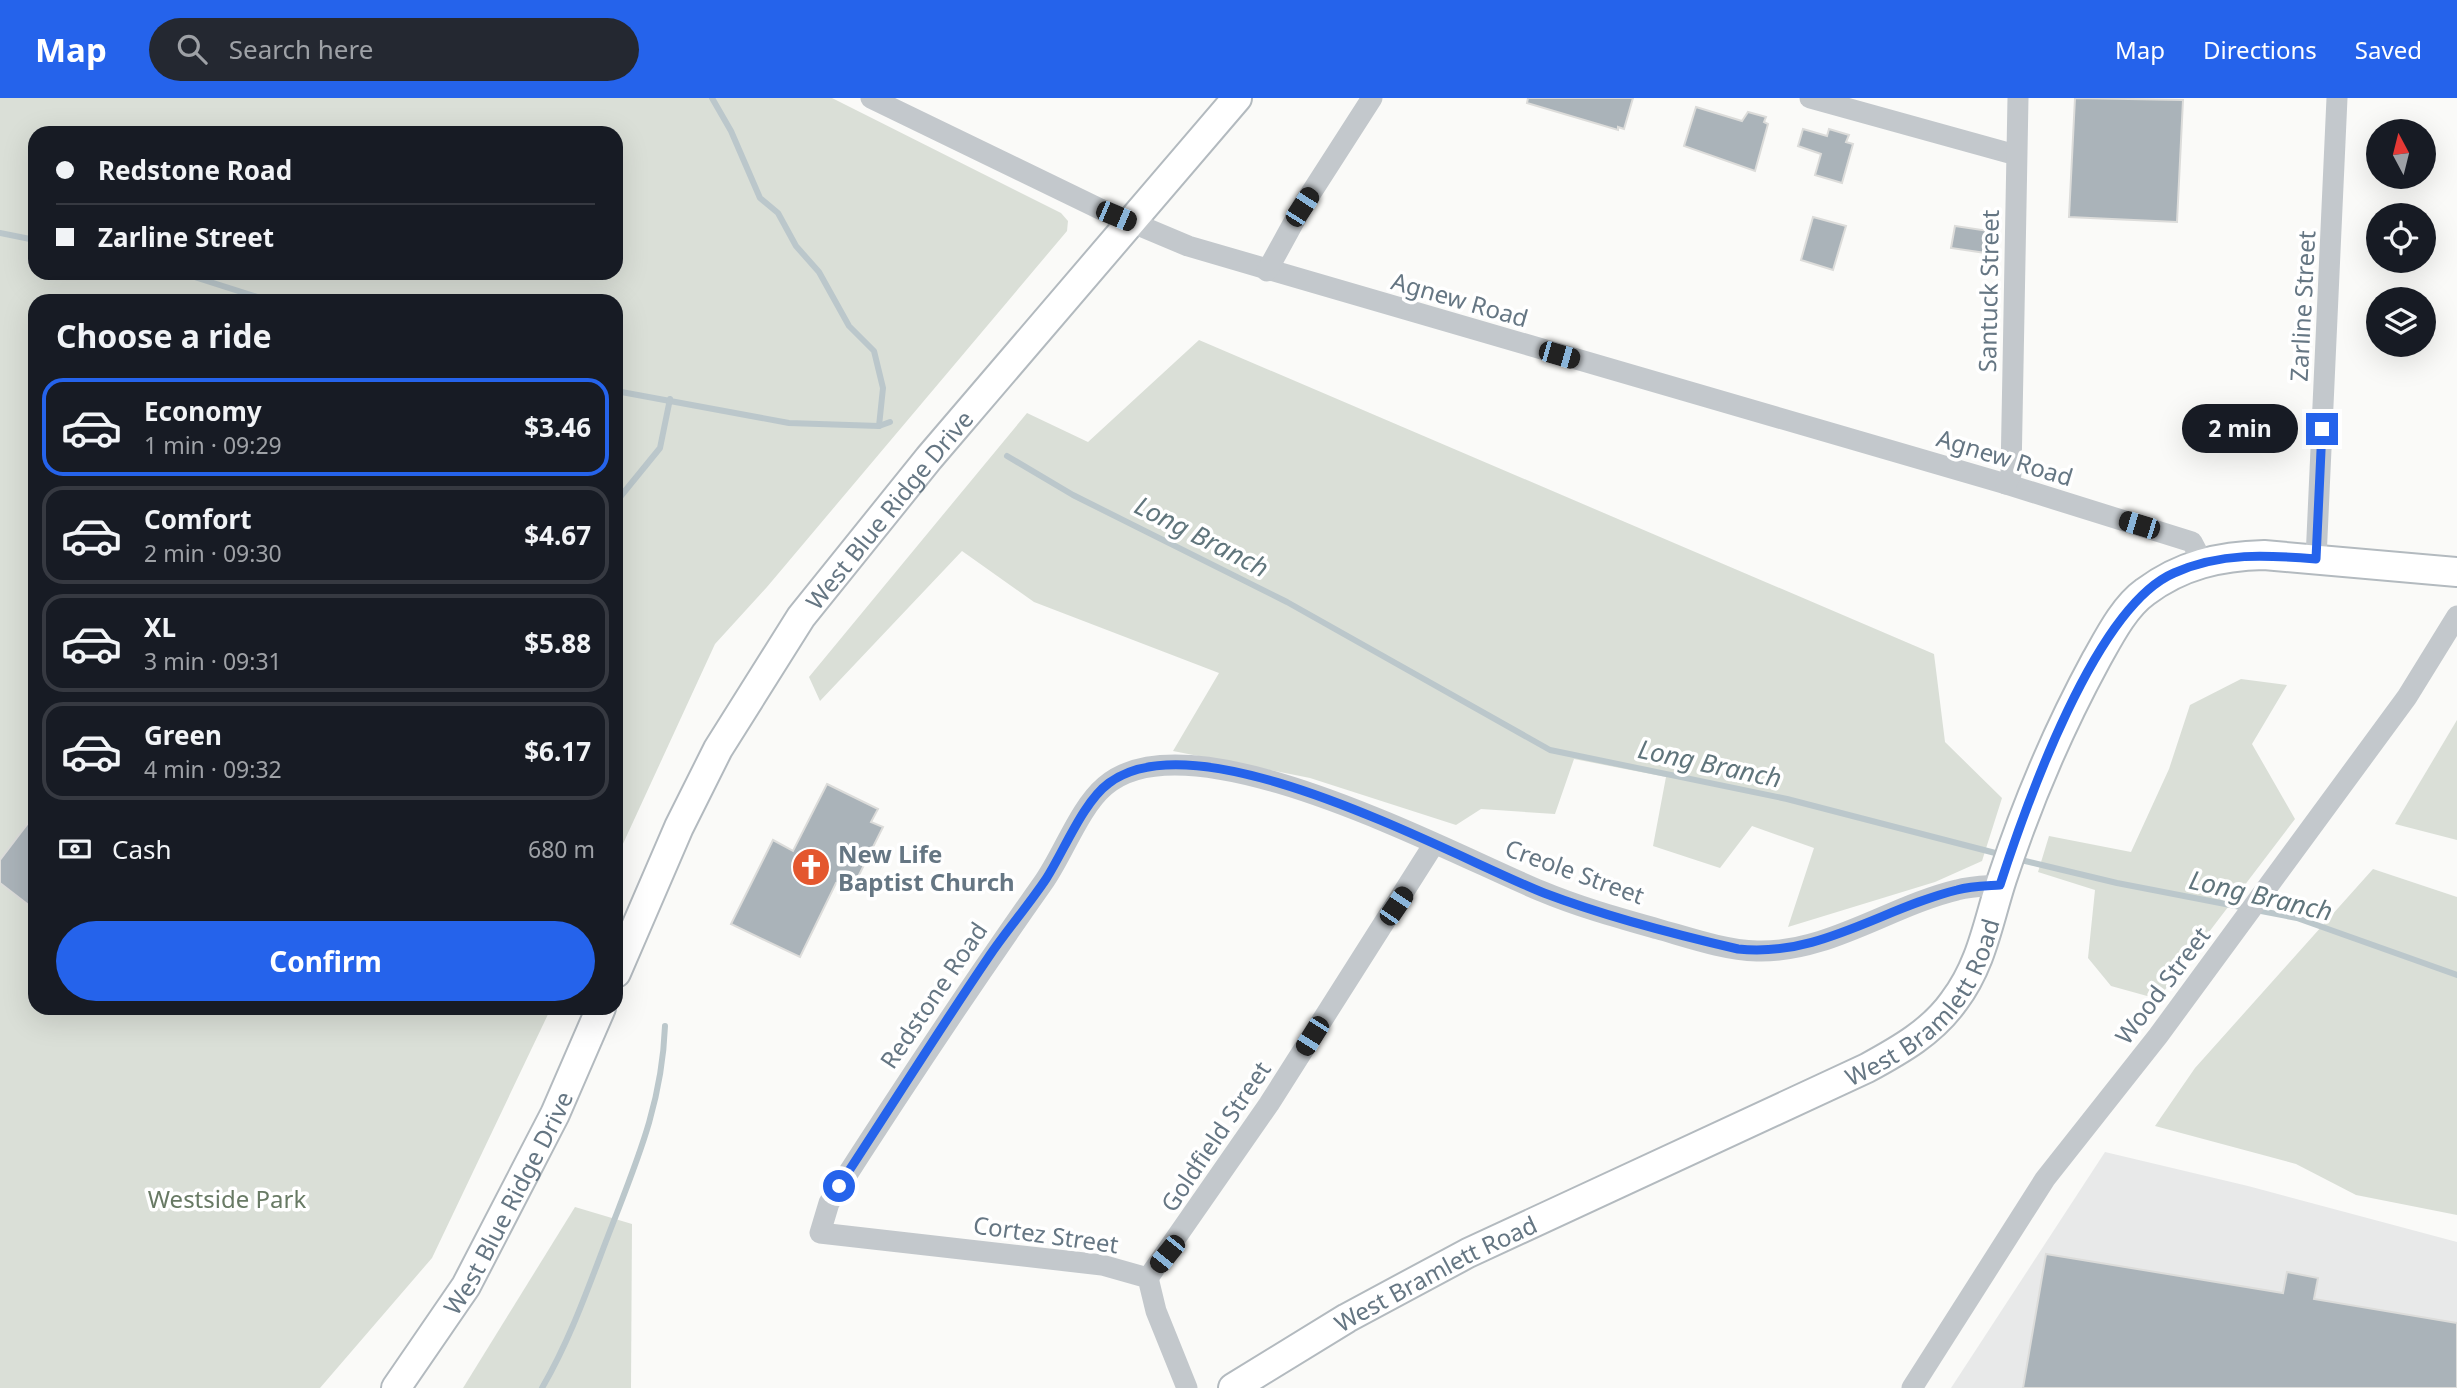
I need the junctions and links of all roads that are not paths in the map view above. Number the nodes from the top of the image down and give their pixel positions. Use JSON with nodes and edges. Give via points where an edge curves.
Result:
{"nodes":[{"id":1,"x":871,"y":98,"type":"edge"},
{"id":2,"x":1237,"y":98,"type":"edge"},
{"id":3,"x":1372,"y":98,"type":"edge"},
{"id":4,"x":1810,"y":98,"type":"edge"},
{"id":5,"x":2018,"y":98,"type":"edge"},
{"id":6,"x":2337,"y":98,"type":"edge"},
{"id":7,"x":2016,"y":155,"type":"junction"},
{"id":8,"x":1131,"y":222,"type":"junction"},
{"id":9,"x":1267,"y":271,"type":"junction"},
{"id":10,"x":2006,"y":484,"type":"junction"},
{"id":11,"x":2316,"y":559,"type":"junction"},
{"id":12,"x":2203,"y":563,"type":"junction"},
{"id":13,"x":2457,"y":572,"type":"edge"},
{"id":14,"x":2457,"y":616,"type":"edge"},
{"id":15,"x":1136,"y":769,"type":"joint"},
{"id":16,"x":1434,"y":844,"type":"junction"},
{"id":17,"x":2003,"y":878,"type":"junction"},
{"id":18,"x":623,"y":957,"type":"edge"},
{"id":19,"x":598,"y":1015,"type":"edge"},
{"id":20,"x":820,"y":1233,"type":"joint"},
{"id":21,"x":1148,"y":1278,"type":"junction"},
{"id":22,"x":396,"y":1388,"type":"edge"},
{"id":23,"x":1187,"y":1388,"type":"edge"},
{"id":24,"x":1233,"y":1388,"type":"edge"},
{"id":25,"x":1912,"y":1388,"type":"edge"}],
"edges":[{"from":1,"to":8,"type":"street","name":"Agnew Road"},
{"from":2,"to":8,"type":"street","name":"West Blue Ridge Drive"},
{"from":3,"to":9,"type":"street"},
{"from":4,"to":7,"type":"street"},
{"from":5,"to":7,"type":"street","name":"Santuck Street"},
{"from":6,"to":11,"type":"street","name":"Zarline Street"},
{"from":7,"to":10,"type":"street","name":"Santuck Street","via":[[2011,474]]},
{"from":8,"to":9,"type":"street","name":"Agnew Road"},
{"from":8,"to":18,"type":"street","name":"West Blue Ridge Drive","via":[[929,458],[801,617],[718,749]]},
{"from":9,"to":10,"type":"street","name":"Agnew Road"},
{"from":10,"to":12,"type":"street","name":"Agnew Road","via":[[2192,542]]},
{"from":11,"to":12,"type":"street","name":"West Bramlett Road","via":[[2233,556]]},
{"from":11,"to":13,"type":"street","name":"West Bramlett Road"},
{"from":12,"to":17,"type":"street","name":"West Bramlett Road","via":[[2172,573],[2142,593],[2121,620],[2056,738]]},
{"from":14,"to":25,"type":"street","name":"Wood Street","via":[[2407,697],[2158,1036],[2045,1179]]},
{"from":15,"to":16,"type":"street","name":"Creole Street","via":[[1195,766],[1285,785],[1335,801]]},
{"from":15,"to":20,"type":"street","name":"Redstone Road","via":[[1108,783],[1094,798],[1045,880],[989,956],[829,1203]]},
{"from":16,"to":17,"type":"street","name":"Creole Street","via":[[1589,909],[1756,951],[1800,947],[1959,889]]},
{"from":16,"to":21,"type":"street","name":"Goldfield Street","via":[[1269,1104]]},
{"from":17,"to":24,"type":"street","name":"West Bramlett Road","via":[[1984,946],[1966,984],[1941,1017],[1904,1048],[1468,1253],[1347,1318]]},
{"from":19,"to":22,"type":"street","name":"West Blue Ridge Drive","via":[[555,1114],[466,1286]]},
{"from":20,"to":21,"type":"street","name":"Cortez Street","via":[[1102,1265]]},
{"from":21,"to":23,"type":"street"}]}
